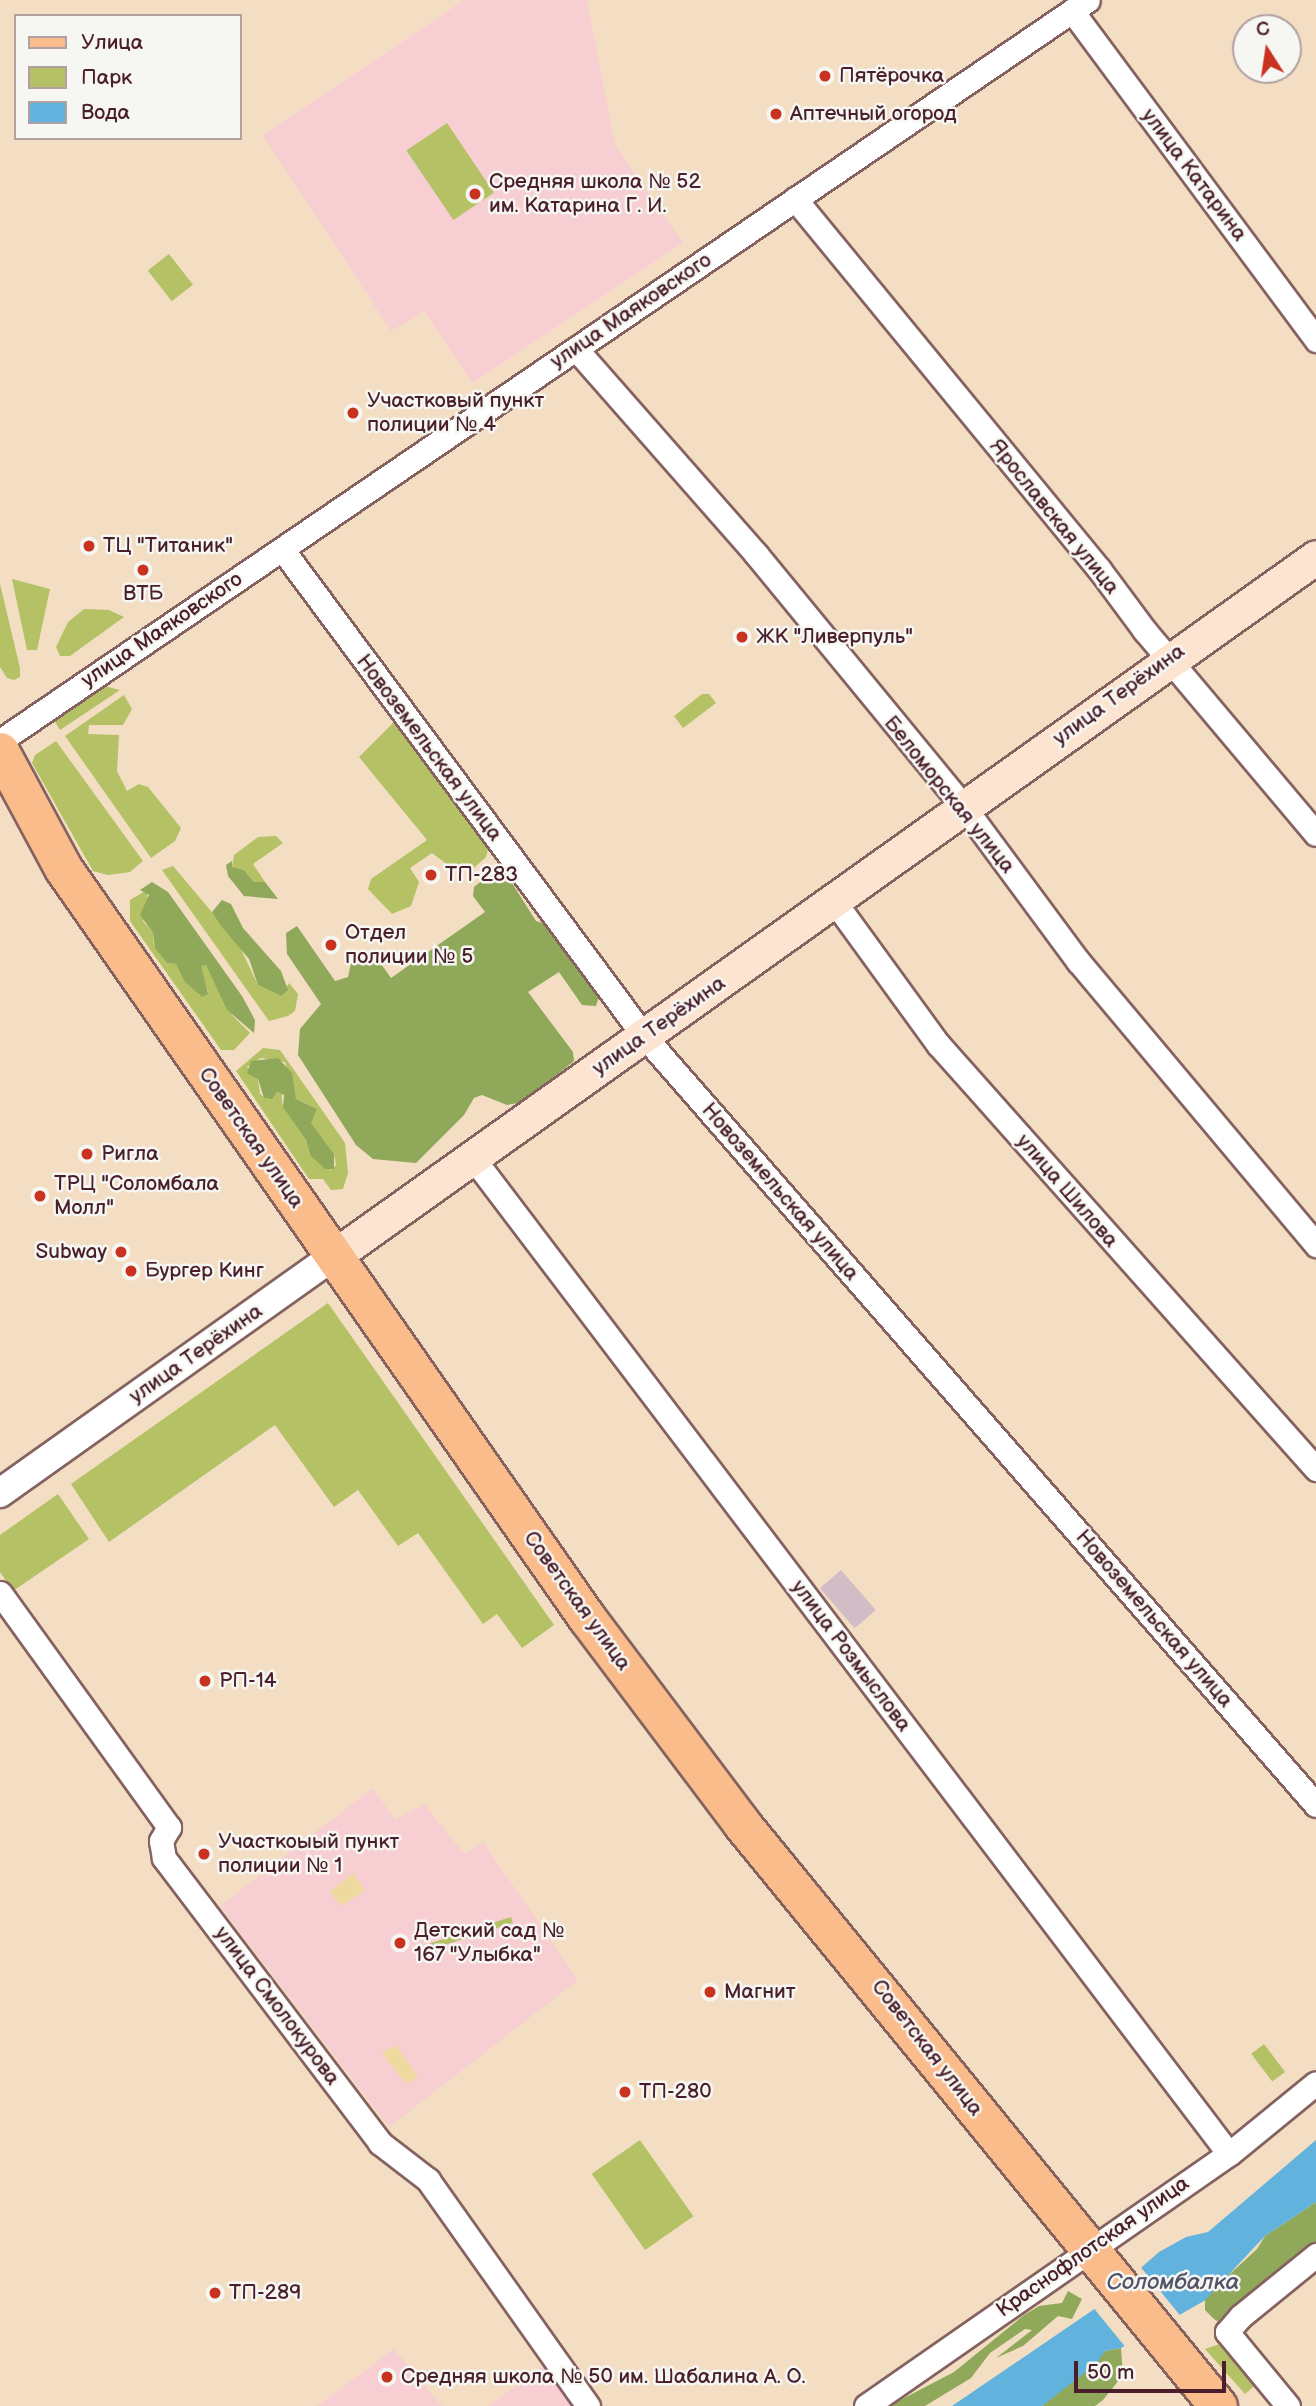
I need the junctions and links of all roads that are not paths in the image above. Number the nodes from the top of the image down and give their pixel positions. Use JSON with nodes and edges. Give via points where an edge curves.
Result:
{"nodes":[{"id":1,"x":1080,"y":6,"type":"edge"},
{"id":2,"x":795,"y":199,"type":"junction"},
{"id":3,"x":1316,"y":340,"type":"edge"},
{"id":4,"x":576,"y":349,"type":"junction"},
{"id":5,"x":282,"y":549,"type":"junction"},
{"id":6,"x":1316,"y":557,"type":"edge"},
{"id":7,"x":1168,"y":659,"type":"junction"},
{"id":8,"x":0,"y":741,"type":"edge"},
{"id":9,"x":0,"y":751,"type":"edge"},
{"id":10,"x":964,"y":807,"type":"junction"},
{"id":11,"x":1316,"y":834,"type":"edge"},
{"id":12,"x":834,"y":901,"type":"junction"},
{"id":13,"x":644,"y":1037,"type":"junction"},
{"id":14,"x":473,"y":1158,"type":"junction"},
{"id":15,"x":1316,"y":1245,"type":"edge"},
{"id":16,"x":334,"y":1256,"type":"junction"},
{"id":17,"x":1316,"y":1468,"type":"edge"},
{"id":18,"x":0,"y":1493,"type":"edge"},
{"id":19,"x":0,"y":1593,"type":"edge"},
{"id":20,"x":1316,"y":1805,"type":"edge"},
{"id":21,"x":1316,"y":2083,"type":"edge"},
{"id":22,"x":1229,"y":2154,"type":"junction"},
{"id":23,"x":1316,"y":2256,"type":"edge"},
{"id":24,"x":1092,"y":2257,"type":"junction"},
{"id":25,"x":588,"y":2406,"type":"edge"},
{"id":26,"x":866,"y":2406,"type":"edge"},
{"id":27,"x":1218,"y":2406,"type":"edge"},
{"id":28,"x":1288,"y":2406,"type":"edge"}],
"edges":[{"from":1,"to":2,"type":"street","name":"улица Маяковского"},
{"from":1,"to":3,"type":"street","name":"улица Катарина"},
{"from":2,"to":4,"type":"street","name":"улица Маяковского"},
{"from":2,"to":7,"type":"street","name":"Ярославская улица"},
{"from":4,"to":5,"type":"street","name":"улица Маяковского"},
{"from":4,"to":10,"type":"street","name":"Беломорская улица","via":[[755,554]]},
{"from":5,"to":8,"type":"street","name":"улица Маяковского"},
{"from":5,"to":13,"type":"street","name":"Новоземельская улица"},
{"from":6,"to":7,"type":"main road","name":"улица Терёхина"},
{"from":7,"to":10,"type":"main road","name":"улица Терёхина"},
{"from":7,"to":11,"type":"street","name":"Ярославская улица"},
{"from":9,"to":16,"type":"main road","name":"Советская улица","via":[[63,868]]},
{"from":10,"to":12,"type":"main road","name":"улица Терёхина"},
{"from":10,"to":15,"type":"street","name":"Беломорская улица","via":[[1078,961]]},
{"from":12,"to":13,"type":"main road","name":"улица Терёхина"},
{"from":12,"to":17,"type":"street","name":"улица Шилова","via":[[938,1044]]},
{"from":13,"to":14,"type":"main road","name":"улица Терёхина"},
{"from":13,"to":20,"type":"street","name":"Новоземельская улица"},
{"from":14,"to":16,"type":"main road","name":"улица Терёхина"},
{"from":14,"to":22,"type":"street","name":"улица Розмыслова"},
{"from":16,"to":18,"type":"street","name":"улица Терёхина"},
{"from":16,"to":24,"type":"main road","name":"Советская улица","via":[[587,1618],[710,1781]]},
{"from":19,"to":25,"type":"street","name":"улица Смолокурова","via":[[169,1827],[161,1841],[164,1858],[372,2133],[428,2180]]},
{"from":21,"to":22,"type":"street","name":"Краснофлотская улица"},
{"from":22,"to":24,"type":"street","name":"Краснофлотская улица"},
{"from":23,"to":28,"type":"street","via":[[1227,2332]]},
{"from":24,"to":26,"type":"street","name":"Краснофлотская улица"},
{"from":24,"to":27,"type":"main road","name":"Советская улица"}]}
